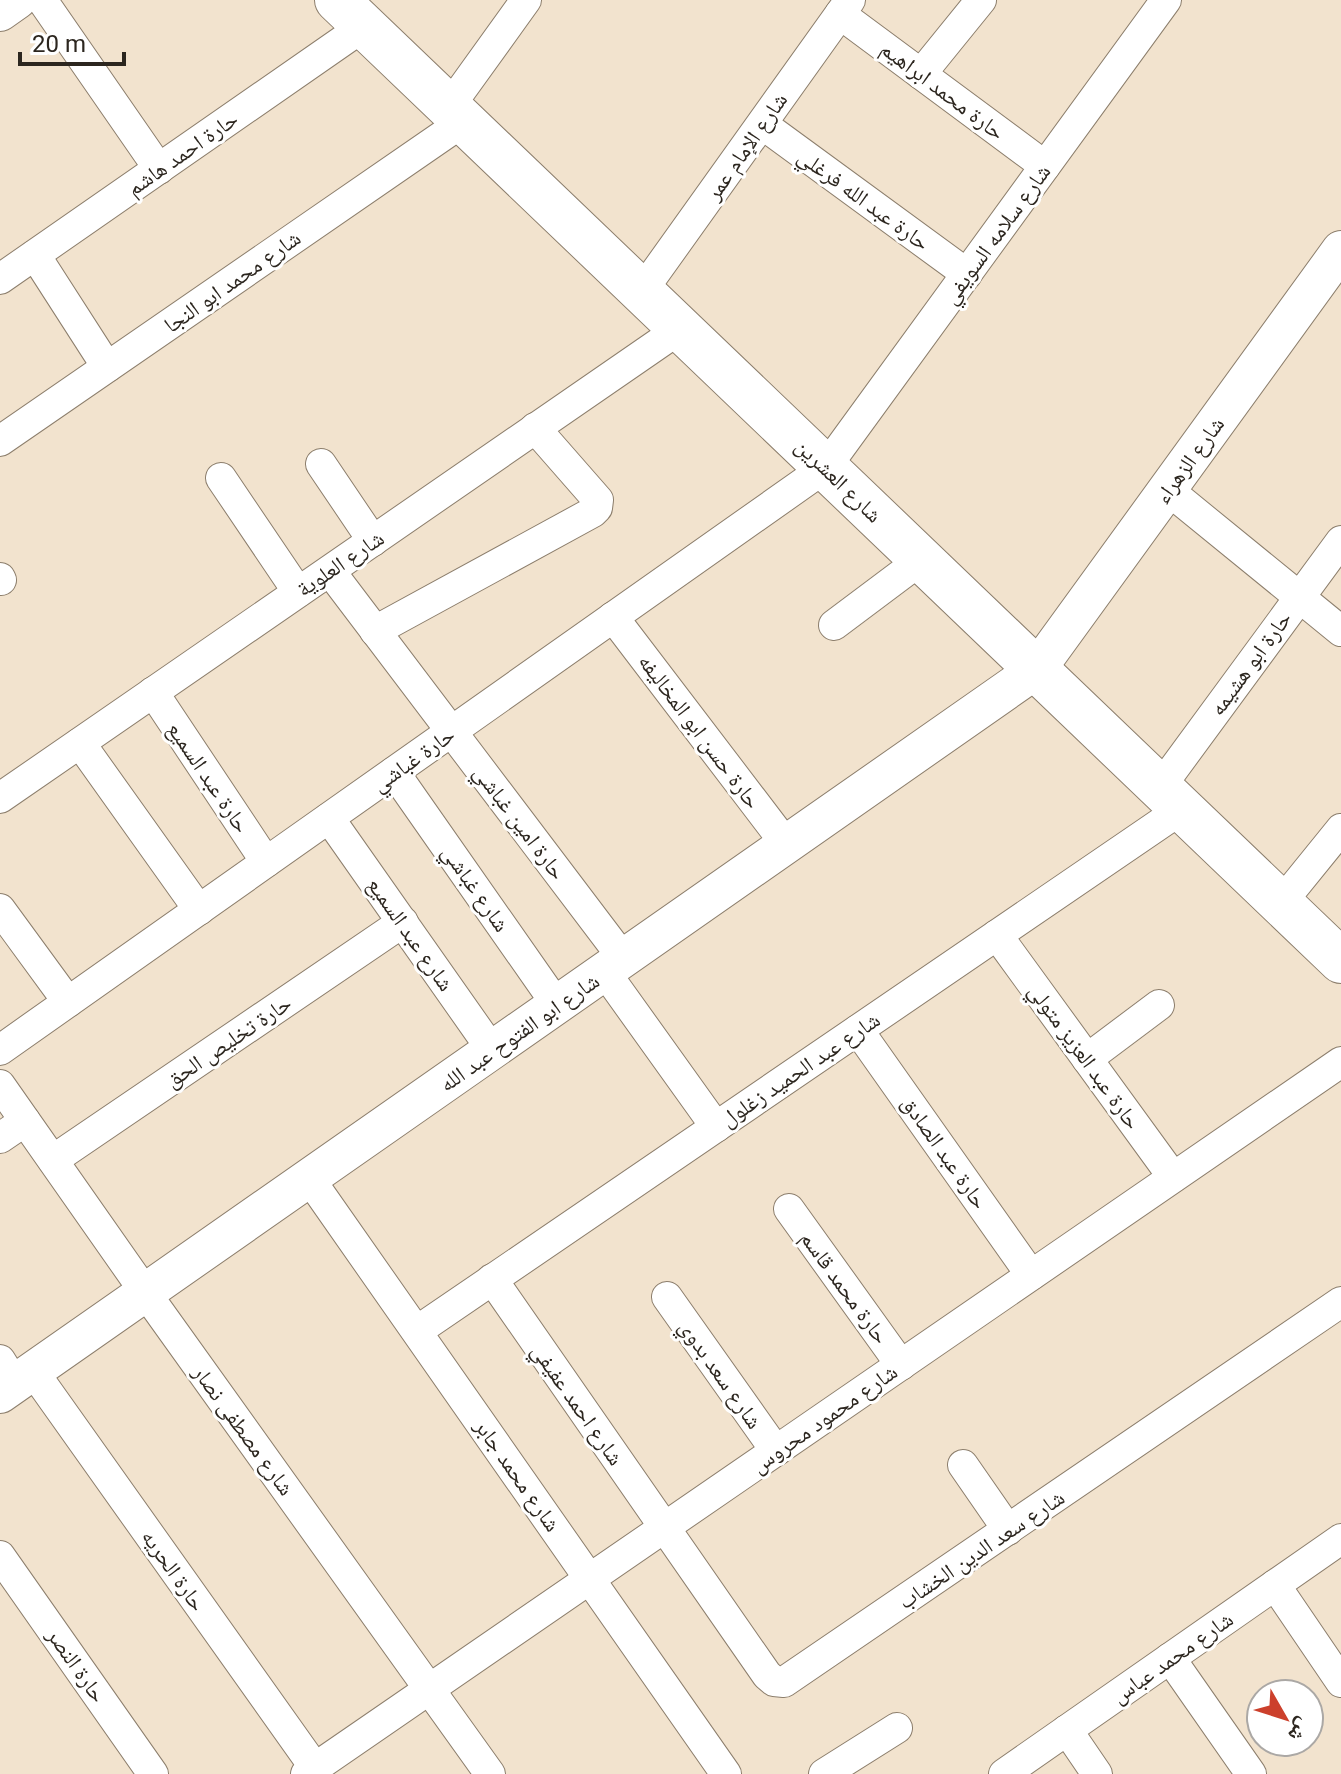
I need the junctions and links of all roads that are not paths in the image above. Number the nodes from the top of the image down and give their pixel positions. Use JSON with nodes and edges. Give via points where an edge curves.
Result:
{"nodes":[{"id":1,"x":17,"y":0,"type":"edge"},
{"id":2,"x":42,"y":0,"type":"edge"},
{"id":3,"x":526,"y":0,"type":"edge"},
{"id":4,"x":981,"y":0,"type":"edge"},
{"id":5,"x":1165,"y":0,"type":"edge"},
{"id":6,"x":845,"y":7,"type":"edge"},
{"id":7,"x":0,"y":12,"type":"edge"},
{"id":8,"x":351,"y":13,"type":"edge"},
{"id":9,"x":921,"y":74,"type":"junction"},
{"id":10,"x":456,"y":114,"type":"junction"},
{"id":11,"x":762,"y":124,"type":"junction"},
{"id":12,"x":1045,"y":166,"type":"junction"},
{"id":13,"x":159,"y":169,"type":"junction"},
{"id":14,"x":1341,"y":250,"type":"edge"},
{"id":15,"x":35,"y":255,"type":"junction"},
{"id":16,"x":967,"y":274,"type":"junction"},
{"id":17,"x":0,"y":279,"type":"edge"},
{"id":18,"x":642,"y":291,"type":"junction"},
{"id":19,"x":681,"y":328,"type":"junction"},
{"id":20,"x":107,"y":367,"type":"junction"},
{"id":21,"x":535,"y":428,"type":"junction"},
{"id":22,"x":0,"y":441,"type":"edge"},
{"id":23,"x":321,"y":464,"type":"dead end"},
{"id":24,"x":826,"y":467,"type":"junction"},
{"id":25,"x":221,"y":478,"type":"dead end"},
{"id":26,"x":1168,"y":490,"type":"junction"},
{"id":27,"x":373,"y":541,"type":"junction"},
{"id":28,"x":1341,"y":541,"type":"edge"},
{"id":29,"x":922,"y":559,"type":"junction"},
{"id":30,"x":330,"y":571,"type":"junction"},
{"id":31,"x":298,"y":592,"type":"junction"},
{"id":32,"x":1299,"y":597,"type":"junction"},
{"id":33,"x":613,"y":617,"type":"junction"},
{"id":34,"x":834,"y":625,"type":"dead end"},
{"id":35,"x":375,"y":631,"type":"junction"},
{"id":36,"x":1341,"y":631,"type":"edge"},
{"id":37,"x":1037,"y":669,"type":"junction"},
{"id":38,"x":153,"y":692,"type":"junction"},
{"id":39,"x":451,"y":732,"type":"junction"},
{"id":40,"x":80,"y":743,"type":"junction"},
{"id":41,"x":394,"y":772,"type":"junction"},
{"id":42,"x":1172,"y":797,"type":"junction"},
{"id":43,"x":0,"y":798,"type":"edge"},
{"id":44,"x":329,"y":818,"type":"junction"},
{"id":45,"x":1341,"y":829,"type":"edge"},
{"id":46,"x":786,"y":844,"type":"junction"},
{"id":47,"x":266,"y":862,"type":"junction"},
{"id":48,"x":1281,"y":903,"type":"junction"},
{"id":49,"x":0,"y":909,"type":"edge"},
{"id":50,"x":199,"y":910,"type":"junction"},
{"id":51,"x":403,"y":922,"type":"junction"},
{"id":52,"x":997,"y":935,"type":"junction"},
{"id":53,"x":1341,"y":961,"type":"edge"},
{"id":54,"x":614,"y":965,"type":"junction"},
{"id":55,"x":68,"y":1002,"type":"junction"},
{"id":56,"x":557,"y":1005,"type":"junction"},
{"id":57,"x":1159,"y":1005,"type":"dead end"},
{"id":58,"x":858,"y":1030,"type":"junction"},
{"id":59,"x":0,"y":1050,"type":"edge"},
{"id":60,"x":492,"y":1050,"type":"junction"},
{"id":61,"x":1087,"y":1059,"type":"junction"},
{"id":62,"x":1341,"y":1062,"type":"edge"},
{"id":63,"x":0,"y":1085,"type":"edge"},
{"id":64,"x":25,"y":1121,"type":"junction"},
{"id":65,"x":716,"y":1127,"type":"junction"},
{"id":66,"x":0,"y":1138,"type":"edge"},
{"id":67,"x":53,"y":1160,"type":"junction"},
{"id":68,"x":1173,"y":1177,"type":"junction"},
{"id":69,"x":309,"y":1178,"type":"junction"},
{"id":70,"x":789,"y":1209,"type":"dead end"},
{"id":71,"x":1031,"y":1275,"type":"junction"},
{"id":72,"x":492,"y":1279,"type":"junction"},
{"id":73,"x":145,"y":1292,"type":"junction"},
{"id":74,"x":667,"y":1297,"type":"dead end"},
{"id":75,"x":1341,"y":1302,"type":"edge"},
{"id":76,"x":417,"y":1331,"type":"junction"},
{"id":77,"x":901,"y":1365,"type":"junction"},
{"id":78,"x":12,"y":1377,"type":"edge"},
{"id":79,"x":776,"y":1451,"type":"junction"},
{"id":80,"x":963,"y":1465,"type":"dead end"},
{"id":81,"x":664,"y":1528,"type":"junction"},
{"id":82,"x":1008,"y":1530,"type":"junction"},
{"id":83,"x":1341,"y":1539,"type":"edge"},
{"id":84,"x":0,"y":1556,"type":"edge"},
{"id":85,"x":591,"y":1579,"type":"junction"},
{"id":86,"x":1275,"y":1585,"type":"junction"},
{"id":87,"x":1170,"y":1658,"type":"junction"},
{"id":88,"x":1341,"y":1682,"type":"edge"},
{"id":89,"x":429,"y":1690,"type":"junction"},
{"id":90,"x":897,"y":1728,"type":"dead end"},
{"id":91,"x":1067,"y":1730,"type":"junction"},
{"id":92,"x":310,"y":1771,"type":"edge"},
{"id":93,"x":153,"y":1774,"type":"edge"},
{"id":94,"x":490,"y":1774,"type":"edge"},
{"id":95,"x":726,"y":1774,"type":"edge"},
{"id":96,"x":824,"y":1774,"type":"edge"},
{"id":97,"x":1004,"y":1774,"type":"edge"},
{"id":98,"x":1097,"y":1774,"type":"edge"},
{"id":99,"x":1251,"y":1774,"type":"edge"}],
"edges":[{"from":1,"to":7,"type":"street"},
{"from":2,"to":13,"type":"street"},
{"from":3,"to":10,"type":"street","name":"شارع محمد ابو النجا"},
{"from":4,"to":9,"type":"street"},
{"from":5,"to":12,"type":"street","name":"شارع سلامه السويفي"},
{"from":6,"to":9,"type":"street","name":"حارة محمد ابراهيم"},
{"from":6,"to":11,"type":"street","name":"شارع الإمام عمر"},
{"from":8,"to":10,"type":"main road","name":"شارع العشرين"},
{"from":8,"to":13,"type":"street","name":"حارة احمد هاشم"},
{"from":9,"to":12,"type":"street","name":"حارة محمد ابراهيم"},
{"from":10,"to":18,"type":"main road","name":"شارع العشرين"},
{"from":10,"to":20,"type":"street","name":"شارع محمد ابو النجا"},
{"from":11,"to":16,"type":"street","name":"حارة عبد الله فرغلي"},
{"from":11,"to":18,"type":"street","name":"شارع الإمام عمر"},
{"from":12,"to":16,"type":"street","name":"شارع سلامه السويفي"},
{"from":13,"to":15,"type":"street","name":"حارة احمد هاشم"},
{"from":14,"to":26,"type":"street","name":"شارع الزهراء"},
{"from":15,"to":17,"type":"street","name":"حارة احمد هاشم"},
{"from":15,"to":20,"type":"street"},
{"from":16,"to":24,"type":"street","name":"شارع سلامه السويفي"},
{"from":18,"to":19,"type":"main road","name":"شارع العشرين"},
{"from":19,"to":21,"type":"street","name":"شارع العلوية"},
{"from":19,"to":24,"type":"main road","name":"شارع العشرين"},
{"from":20,"to":22,"type":"street","name":"شارع محمد ابو النجا"},
{"from":21,"to":27,"type":"street","name":"شارع العلوية"},
{"from":21,"to":35,"type":"street","via":[[598,500],[595,511]]},
{"from":23,"to":27,"type":"street"},
{"from":24,"to":29,"type":"main road","name":"شارع العشرين"},
{"from":24,"to":33,"type":"street","name":"حارة غباشي"},
{"from":25,"to":31,"type":"street"},
{"from":26,"to":32,"type":"street"},
{"from":26,"to":37,"type":"street","name":"شارع الزهراء"},
{"from":27,"to":30,"type":"street","name":"شارع العلوية"},
{"from":28,"to":32,"type":"street","name":"حارة ابو هشيمه"},
{"from":29,"to":34,"type":"street"},
{"from":29,"to":37,"type":"main road","name":"شارع العشرين"},
{"from":30,"to":31,"type":"street","name":"شارع العلوية"},
{"from":30,"to":35,"type":"street","name":"حارة امين غباشي"},
{"from":31,"to":38,"type":"street","name":"شارع العلوية"},
{"from":32,"to":36,"type":"street"},
{"from":32,"to":42,"type":"street","name":"حارة ابو هشيمه"},
{"from":33,"to":39,"type":"street","name":"حارة غباشي"},
{"from":33,"to":46,"type":"street","name":"حارة حسن ابو المخاليفه"},
{"from":35,"to":39,"type":"street","name":"حارة امين غباشي"},
{"from":37,"to":42,"type":"main road","name":"شارع العشرين"},
{"from":37,"to":46,"type":"street","name":"شارع ابو الفتوح عبد الله"},
{"from":38,"to":40,"type":"street","name":"شارع العلوية"},
{"from":38,"to":47,"type":"street","name":"حارة عبد السميع"},
{"from":39,"to":41,"type":"street","name":"حارة غباشي"},
{"from":39,"to":54,"type":"street","name":"حارة امين غباشي"},
{"from":40,"to":43,"type":"street","name":"شارع العلوية"},
{"from":40,"to":50,"type":"street"},
{"from":41,"to":44,"type":"street","name":"حارة غباشي"},
{"from":41,"to":56,"type":"street","name":"شارع غباشي"},
{"from":42,"to":48,"type":"main road","name":"شارع العشرين"},
{"from":42,"to":52,"type":"street","name":"شارع عبد الحميد زغلول"},
{"from":44,"to":47,"type":"street","name":"حارة غباشي"},
{"from":44,"to":51,"type":"street","name":"شارع عبد السميع"},
{"from":45,"to":48,"type":"street"},
{"from":46,"to":54,"type":"street","name":"شارع ابو الفتوح عبد الله"},
{"from":47,"to":50,"type":"street","name":"حارة غباشي"},
{"from":48,"to":53,"type":"main road","name":"شارع العشرين"},
{"from":49,"to":55,"type":"street"},
{"from":50,"to":55,"type":"street","name":"حارة غباشي"},
{"from":51,"to":60,"type":"street","name":"شارع عبد السميع"},
{"from":51,"to":67,"type":"street","name":"حارة تخليص الحق"},
{"from":52,"to":58,"type":"street","name":"شارع عبد الحميد زغلول"},
{"from":52,"to":61,"type":"street","name":"حارة عبد العزيز متولي"},
{"from":54,"to":56,"type":"street","name":"شارع ابو الفتوح عبد الله"},
{"from":54,"to":65,"type":"street","name":"حارة امين غباشي"},
{"from":55,"to":59,"type":"street","name":"حارة غباشي"},
{"from":56,"to":60,"type":"street","name":"شارع ابو الفتوح عبد الله"},
{"from":57,"to":61,"type":"street"},
{"from":58,"to":65,"type":"street","name":"شارع عبد الحميد زغلول"},
{"from":58,"to":71,"type":"street","name":"حارة عبد الصادق"},
{"from":60,"to":69,"type":"street","name":"شارع ابو الفتوح عبد الله"},
{"from":61,"to":68,"type":"street","name":"حارة عبد العزيز متولي"},
{"from":62,"to":68,"type":"street","name":"شارع محمود محروس"},
{"from":63,"to":64,"type":"street","name":"شارع مصطفى نصار"},
{"from":64,"to":66,"type":"street"},
{"from":64,"to":67,"type":"street","name":"شارع مصطفى نصار"},
{"from":65,"to":72,"type":"street","name":"شارع عبد الحميد زغلول"},
{"from":67,"to":73,"type":"street","name":"شارع مصطفى نصار"},
{"from":68,"to":71,"type":"street","name":"شارع محمود محروس"},
{"from":69,"to":73,"type":"street","name":"شارع ابو الفتوح عبد الله"},
{"from":69,"to":76,"type":"street","name":"شارع محمد جابر"},
{"from":70,"to":77,"type":"street","name":"حارة محمد قاسم"},
{"from":71,"to":77,"type":"street","name":"شارع محمود محروس"},
{"from":72,"to":76,"type":"street","name":"شارع عبد الحميد زغلول"},
{"from":72,"to":81,"type":"street","name":"شارع احمد عفيفي"},
{"from":73,"to":78,"type":"street","name":"شارع ابو الفتوح عبد الله"},
{"from":73,"to":89,"type":"street","name":"شارع مصطفى نصار"},
{"from":74,"to":79,"type":"street","name":"شارع سعد بدوي"},
{"from":75,"to":82,"type":"street","name":"شارع سعد الدين الخشاب"},
{"from":76,"to":85,"type":"street","name":"شارع محمد جابر"},
{"from":77,"to":79,"type":"street","name":"شارع محمود محروس"},
{"from":78,"to":92,"type":"street","name":"حارة الحريه"},
{"from":79,"to":81,"type":"street","name":"شارع محمود محروس"},
{"from":80,"to":82,"type":"street"},
{"from":81,"to":82,"type":"street","name":"شارع سعد الدين الخشاب","via":[[767,1675],[784,1682]]},
{"from":81,"to":85,"type":"street","name":"شارع محمود محروس"},
{"from":83,"to":86,"type":"street","name":"شارع محمد عباس"},
{"from":84,"to":93,"type":"street","name":"حارة النصر"},
{"from":85,"to":89,"type":"street","name":"شارع محمود محروس"},
{"from":85,"to":95,"type":"street","name":"شارع محمد جابر"},
{"from":86,"to":87,"type":"street","name":"شارع محمد عباس"},
{"from":86,"to":88,"type":"street"},
{"from":87,"to":91,"type":"street","name":"شارع محمد عباس"},
{"from":87,"to":99,"type":"street"},
{"from":89,"to":92,"type":"street","name":"شارع محمود محروس"},
{"from":89,"to":94,"type":"street","name":"شارع مصطفى نصار"},
{"from":90,"to":96,"type":"street"},
{"from":91,"to":97,"type":"street","name":"شارع محمد عباس"},
{"from":91,"to":98,"type":"street"}]}
